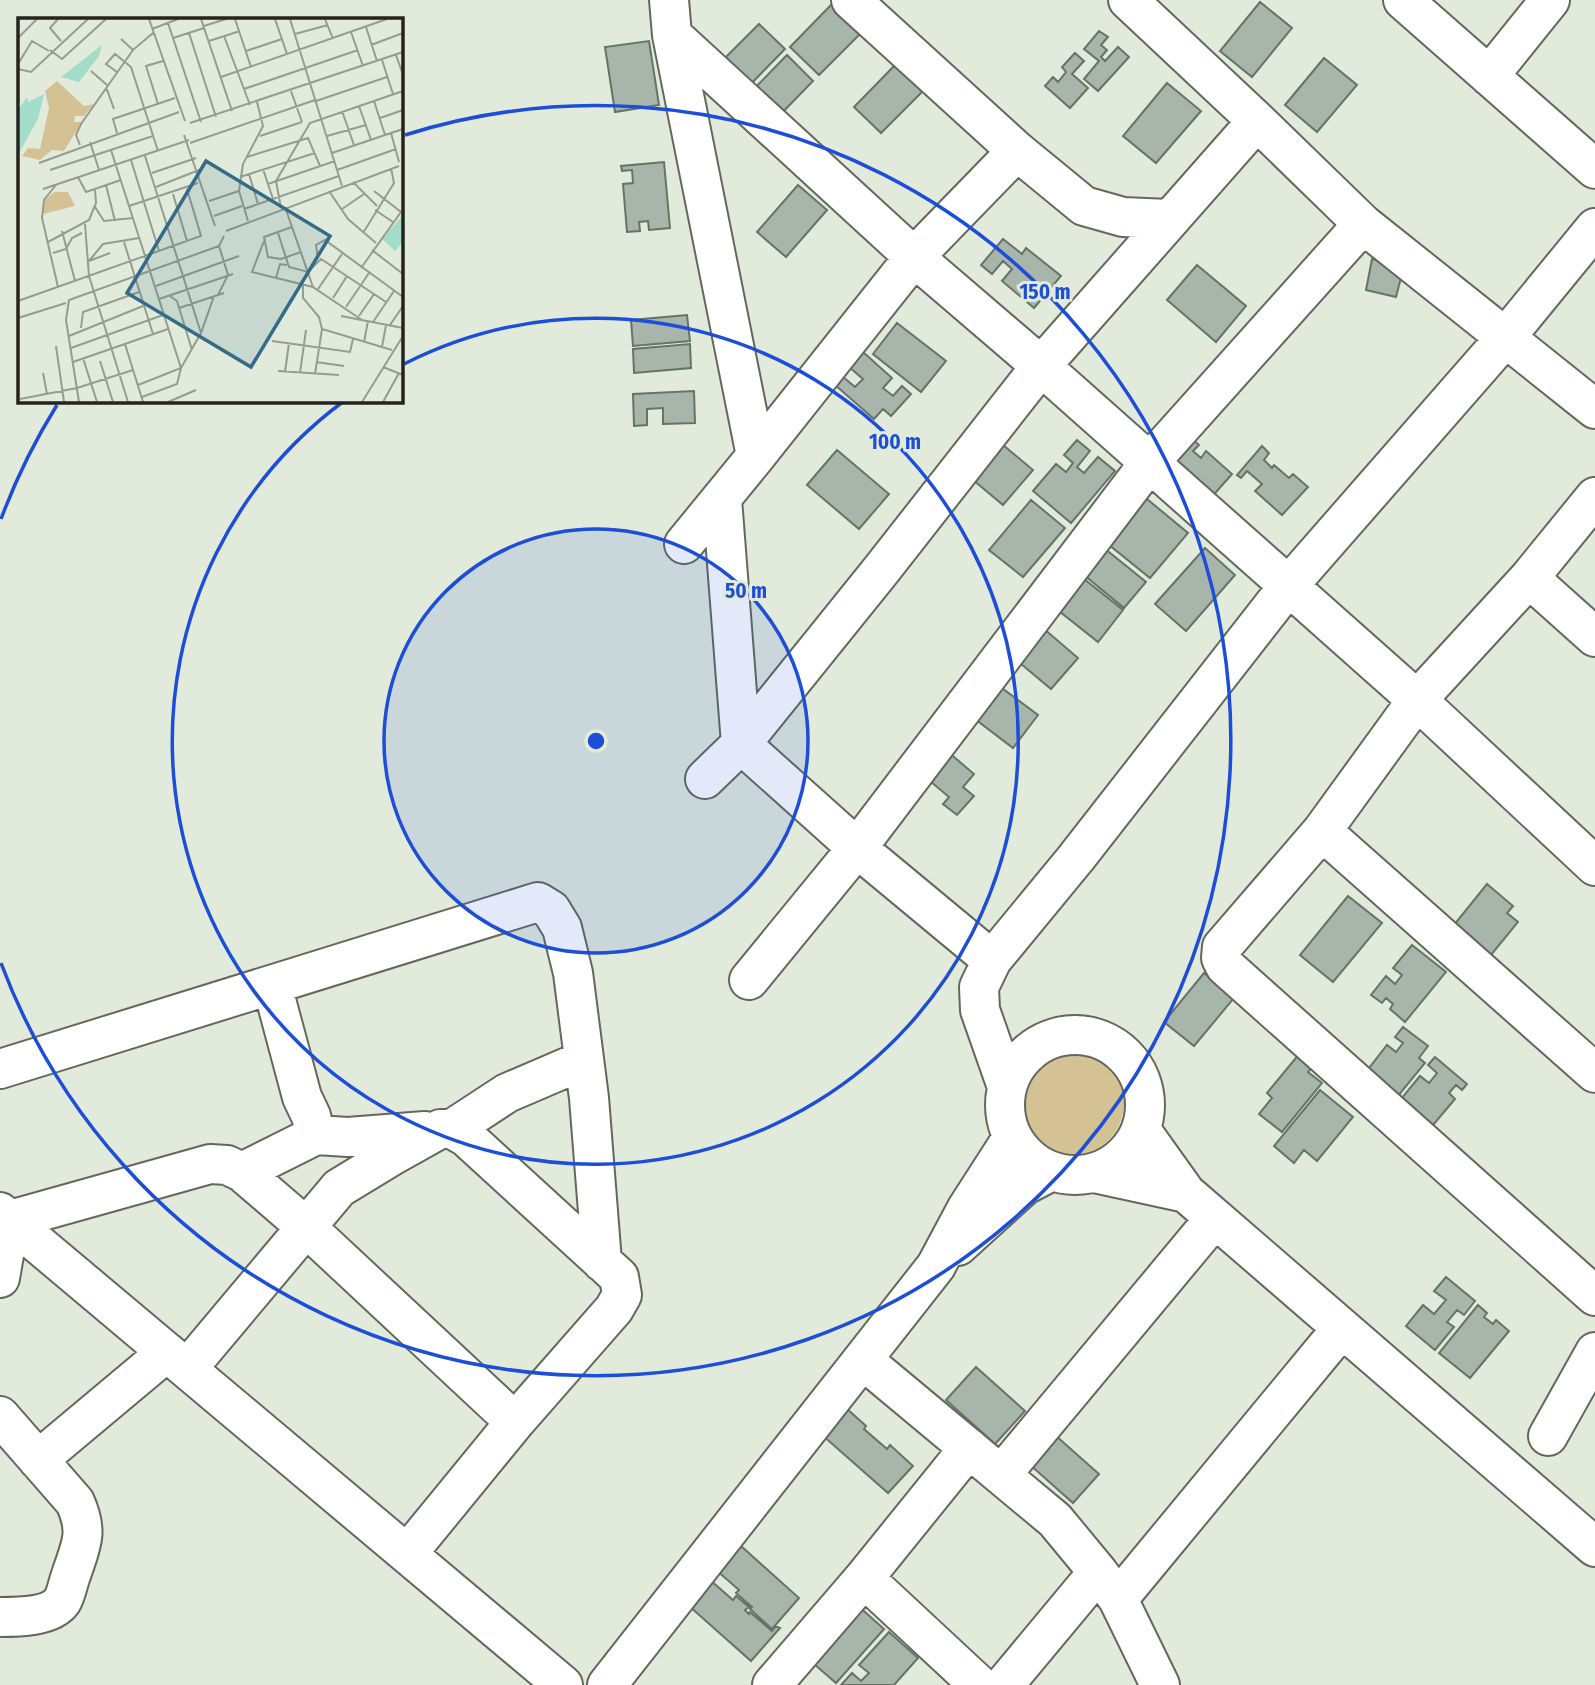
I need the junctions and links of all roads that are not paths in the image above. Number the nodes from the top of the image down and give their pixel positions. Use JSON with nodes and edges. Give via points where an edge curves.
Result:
{"nodes":[{"id":1,"x":851,"y":0,"type":"edge"},
{"id":2,"x":1129,"y":0,"type":"edge"},
{"id":3,"x":1404,"y":0,"type":"edge"},
{"id":4,"x":1550,"y":0,"type":"edge"},
{"id":5,"x":671,"y":18,"type":"edge"},
{"id":6,"x":1489,"y":76,"type":"junction"},
{"id":7,"x":1257,"y":121,"type":"junction"},
{"id":8,"x":1017,"y":151,"type":"junction"},
{"id":9,"x":1595,"y":169,"type":"edge"},
{"id":10,"x":1169,"y":219,"type":"junction"},
{"id":11,"x":1363,"y":224,"type":"junction"},
{"id":12,"x":1595,"y":228,"type":"edge"},
{"id":13,"x":914,"y":257,"type":"junction"},
{"id":14,"x":1506,"y":338,"type":"junction"},
{"id":15,"x":1041,"y":366,"type":"junction"},
{"id":16,"x":1595,"y":409,"type":"edge"},
{"id":17,"x":756,"y":456,"type":"junction"},
{"id":18,"x":1149,"y":463,"type":"junction"},
{"id":19,"x":1595,"y":498,"type":"edge"},
{"id":20,"x":722,"y":499,"type":"junction"},
{"id":21,"x":684,"y":544,"type":"dead end"},
{"id":22,"x":1529,"y":578,"type":"junction"},
{"id":23,"x":1289,"y":584,"type":"junction"},
{"id":24,"x":1595,"y":637,"type":"edge"},
{"id":25,"x":1417,"y":700,"type":"junction"},
{"id":26,"x":741,"y":744,"type":"junction"},
{"id":27,"x":705,"y":779,"type":"dead end"},
{"id":28,"x":1322,"y":831,"type":"junction"},
{"id":29,"x":857,"y":848,"type":"junction"},
{"id":30,"x":1595,"y":866,"type":"edge"},
{"id":31,"x":992,"y":960,"type":"junction"},
{"id":32,"x":749,"y":979,"type":"dead end"},
{"id":33,"x":272,"y":985,"type":"junction"},
{"id":34,"x":980,"y":1010,"type":"junction"},
{"id":35,"x":1043,"y":1043,"type":"junction"},
{"id":36,"x":584,"y":1060,"type":"junction"},
{"id":37,"x":0,"y":1069,"type":"edge"},
{"id":38,"x":1595,"y":1073,"type":"edge"},
{"id":39,"x":1007,"y":1087,"type":"junction"},
{"id":40,"x":446,"y":1129,"type":"junction"},
{"id":41,"x":1141,"y":1130,"type":"junction"},
{"id":42,"x":316,"y":1135,"type":"junction"},
{"id":43,"x":1012,"y":1138,"type":"junction"},
{"id":44,"x":242,"y":1172,"type":"junction"},
{"id":45,"x":1050,"y":1172,"type":"junction"},
{"id":46,"x":1094,"y":1173,"type":"junction"},
{"id":47,"x":1186,"y":1193,"type":"junction"},
{"id":48,"x":5,"y":1216,"type":"edge"},
{"id":49,"x":1215,"y":1218,"type":"junction"},
{"id":50,"x":306,"y":1227,"type":"junction"},
{"id":51,"x":602,"y":1262,"type":"junction"},
{"id":52,"x":936,"y":1266,"type":"junction"},
{"id":53,"x":0,"y":1278,"type":"edge"},
{"id":54,"x":1595,"y":1296,"type":"edge"},
{"id":55,"x":1342,"y":1328,"type":"junction"},
{"id":56,"x":1595,"y":1352,"type":"edge"},
{"id":57,"x":177,"y":1360,"type":"junction"},
{"id":58,"x":863,"y":1360,"type":"junction"},
{"id":59,"x":0,"y":1416,"type":"edge"},
{"id":60,"x":515,"y":1422,"type":"junction"},
{"id":61,"x":1548,"y":1436,"type":"dead end"},
{"id":62,"x":969,"y":1448,"type":"junction"},
{"id":63,"x":38,"y":1460,"type":"junction"},
{"id":64,"x":1001,"y":1475,"type":"junction"},
{"id":65,"x":1595,"y":1546,"type":"edge"},
{"id":66,"x":407,"y":1554,"type":"junction"},
{"id":67,"x":864,"y":1578,"type":"junction"},
{"id":68,"x":1108,"y":1586,"type":"junction"},
{"id":69,"x":0,"y":1617,"type":"edge"},
{"id":70,"x":626,"y":1678,"type":"edge"},
{"id":71,"x":563,"y":1685,"type":"edge"},
{"id":72,"x":772,"y":1685,"type":"edge"},
{"id":73,"x":979,"y":1685,"type":"edge"},
{"id":74,"x":1004,"y":1685,"type":"edge"},
{"id":75,"x":1160,"y":1685,"type":"edge"}],
"edges":[{"from":1,"to":8,"type":"street"},
{"from":2,"to":7,"type":"street"},
{"from":3,"to":6,"type":"street"},
{"from":4,"to":6,"type":"street"},
{"from":5,"to":13,"type":"street"},
{"from":5,"to":17,"type":"street"},
{"from":6,"to":9,"type":"street"},
{"from":7,"to":10,"type":"street"},
{"from":7,"to":11,"type":"street"},
{"from":8,"to":10,"type":"street","via":[[1084,206],[1123,217]]},
{"from":8,"to":13,"type":"street"},
{"from":10,"to":15,"type":"street"},
{"from":11,"to":14,"type":"street"},
{"from":11,"to":18,"type":"street"},
{"from":12,"to":14,"type":"street"},
{"from":13,"to":15,"type":"street"},
{"from":13,"to":17,"type":"street"},
{"from":14,"to":16,"type":"street"},
{"from":14,"to":23,"type":"street"},
{"from":15,"to":18,"type":"street"},
{"from":15,"to":26,"type":"street"},
{"from":17,"to":20,"type":"street"},
{"from":18,"to":23,"type":"street"},
{"from":18,"to":29,"type":"street"},
{"from":19,"to":22,"type":"street"},
{"from":20,"to":21,"type":"street"},
{"from":20,"to":26,"type":"street"},
{"from":22,"to":24,"type":"street"},
{"from":22,"to":25,"type":"street"},
{"from":23,"to":25,"type":"street"},
{"from":23,"to":31,"type":"street"},
{"from":25,"to":28,"type":"street"},
{"from":25,"to":30,"type":"street"},
{"from":26,"to":27,"type":"street"},
{"from":26,"to":29,"type":"street"},
{"from":28,"to":38,"type":"street"},
{"from":28,"to":54,"type":"street","via":[[1222,947],[1221,958]]},
{"from":29,"to":31,"type":"street"},
{"from":29,"to":32,"type":"street"},
{"from":31,"to":34,"type":"street","via":[[979,987]]},
{"from":33,"to":36,"type":"street","via":[[538,902],[551,910],[562,928]]},
{"from":33,"to":37,"type":"street"},
{"from":33,"to":42,"type":"street"},
{"from":34,"to":35,"type":"street"},
{"from":34,"to":39,"type":"street"},
{"from":35,"to":39,"type":"street","via":[[1014,1069]]},
{"from":35,"to":41,"type":"street","via":[[1081,1035],[1108,1042],[1120,1051],[1139,1074],[1146,1111]]},
{"from":36,"to":40,"type":"street","via":[[508,1093]]},
{"from":36,"to":51,"type":"street"},
{"from":39,"to":43,"type":"street","via":[[1004,1113]]},
{"from":40,"to":42,"type":"street"},
{"from":40,"to":50,"type":"street","via":[[339,1188]]},
{"from":40,"to":51,"type":"street","via":[[466,1137]]},
{"from":41,"to":46,"type":"street","via":[[1114,1164]]},
{"from":41,"to":47,"type":"street"},
{"from":42,"to":44,"type":"street"},
{"from":43,"to":45,"type":"street","via":[[1028,1159]]},
{"from":43,"to":52,"type":"street"},
{"from":44,"to":48,"type":"street","via":[[210,1164]]},
{"from":44,"to":50,"type":"street"},
{"from":45,"to":46,"type":"street"},
{"from":45,"to":52,"type":"street","via":[[1025,1185]]},
{"from":46,"to":47,"type":"street"},
{"from":47,"to":49,"type":"street"},
{"from":48,"to":53,"type":"street"},
{"from":48,"to":57,"type":"street"},
{"from":49,"to":55,"type":"street"},
{"from":49,"to":64,"type":"street"},
{"from":50,"to":57,"type":"street"},
{"from":50,"to":60,"type":"street"},
{"from":51,"to":60,"type":"street","via":[[619,1277],[622,1295]]},
{"from":52,"to":58,"type":"street"},
{"from":55,"to":65,"type":"street"},
{"from":55,"to":68,"type":"street"},
{"from":56,"to":61,"type":"street"},
{"from":57,"to":63,"type":"street"},
{"from":57,"to":66,"type":"street"},
{"from":58,"to":62,"type":"street"},
{"from":58,"to":70,"type":"street"},
{"from":59,"to":63,"type":"street"},
{"from":60,"to":66,"type":"street"},
{"from":62,"to":64,"type":"street"},
{"from":62,"to":67,"type":"street"},
{"from":63,"to":69,"type":"street","via":[[75,1502],[84,1538],[61,1602],[25,1618]]},
{"from":64,"to":68,"type":"street","via":[[1055,1520]]},
{"from":66,"to":71,"type":"street"},
{"from":67,"to":72,"type":"street"},
{"from":67,"to":73,"type":"street"},
{"from":68,"to":74,"type":"street"},
{"from":68,"to":75,"type":"street"}]}
